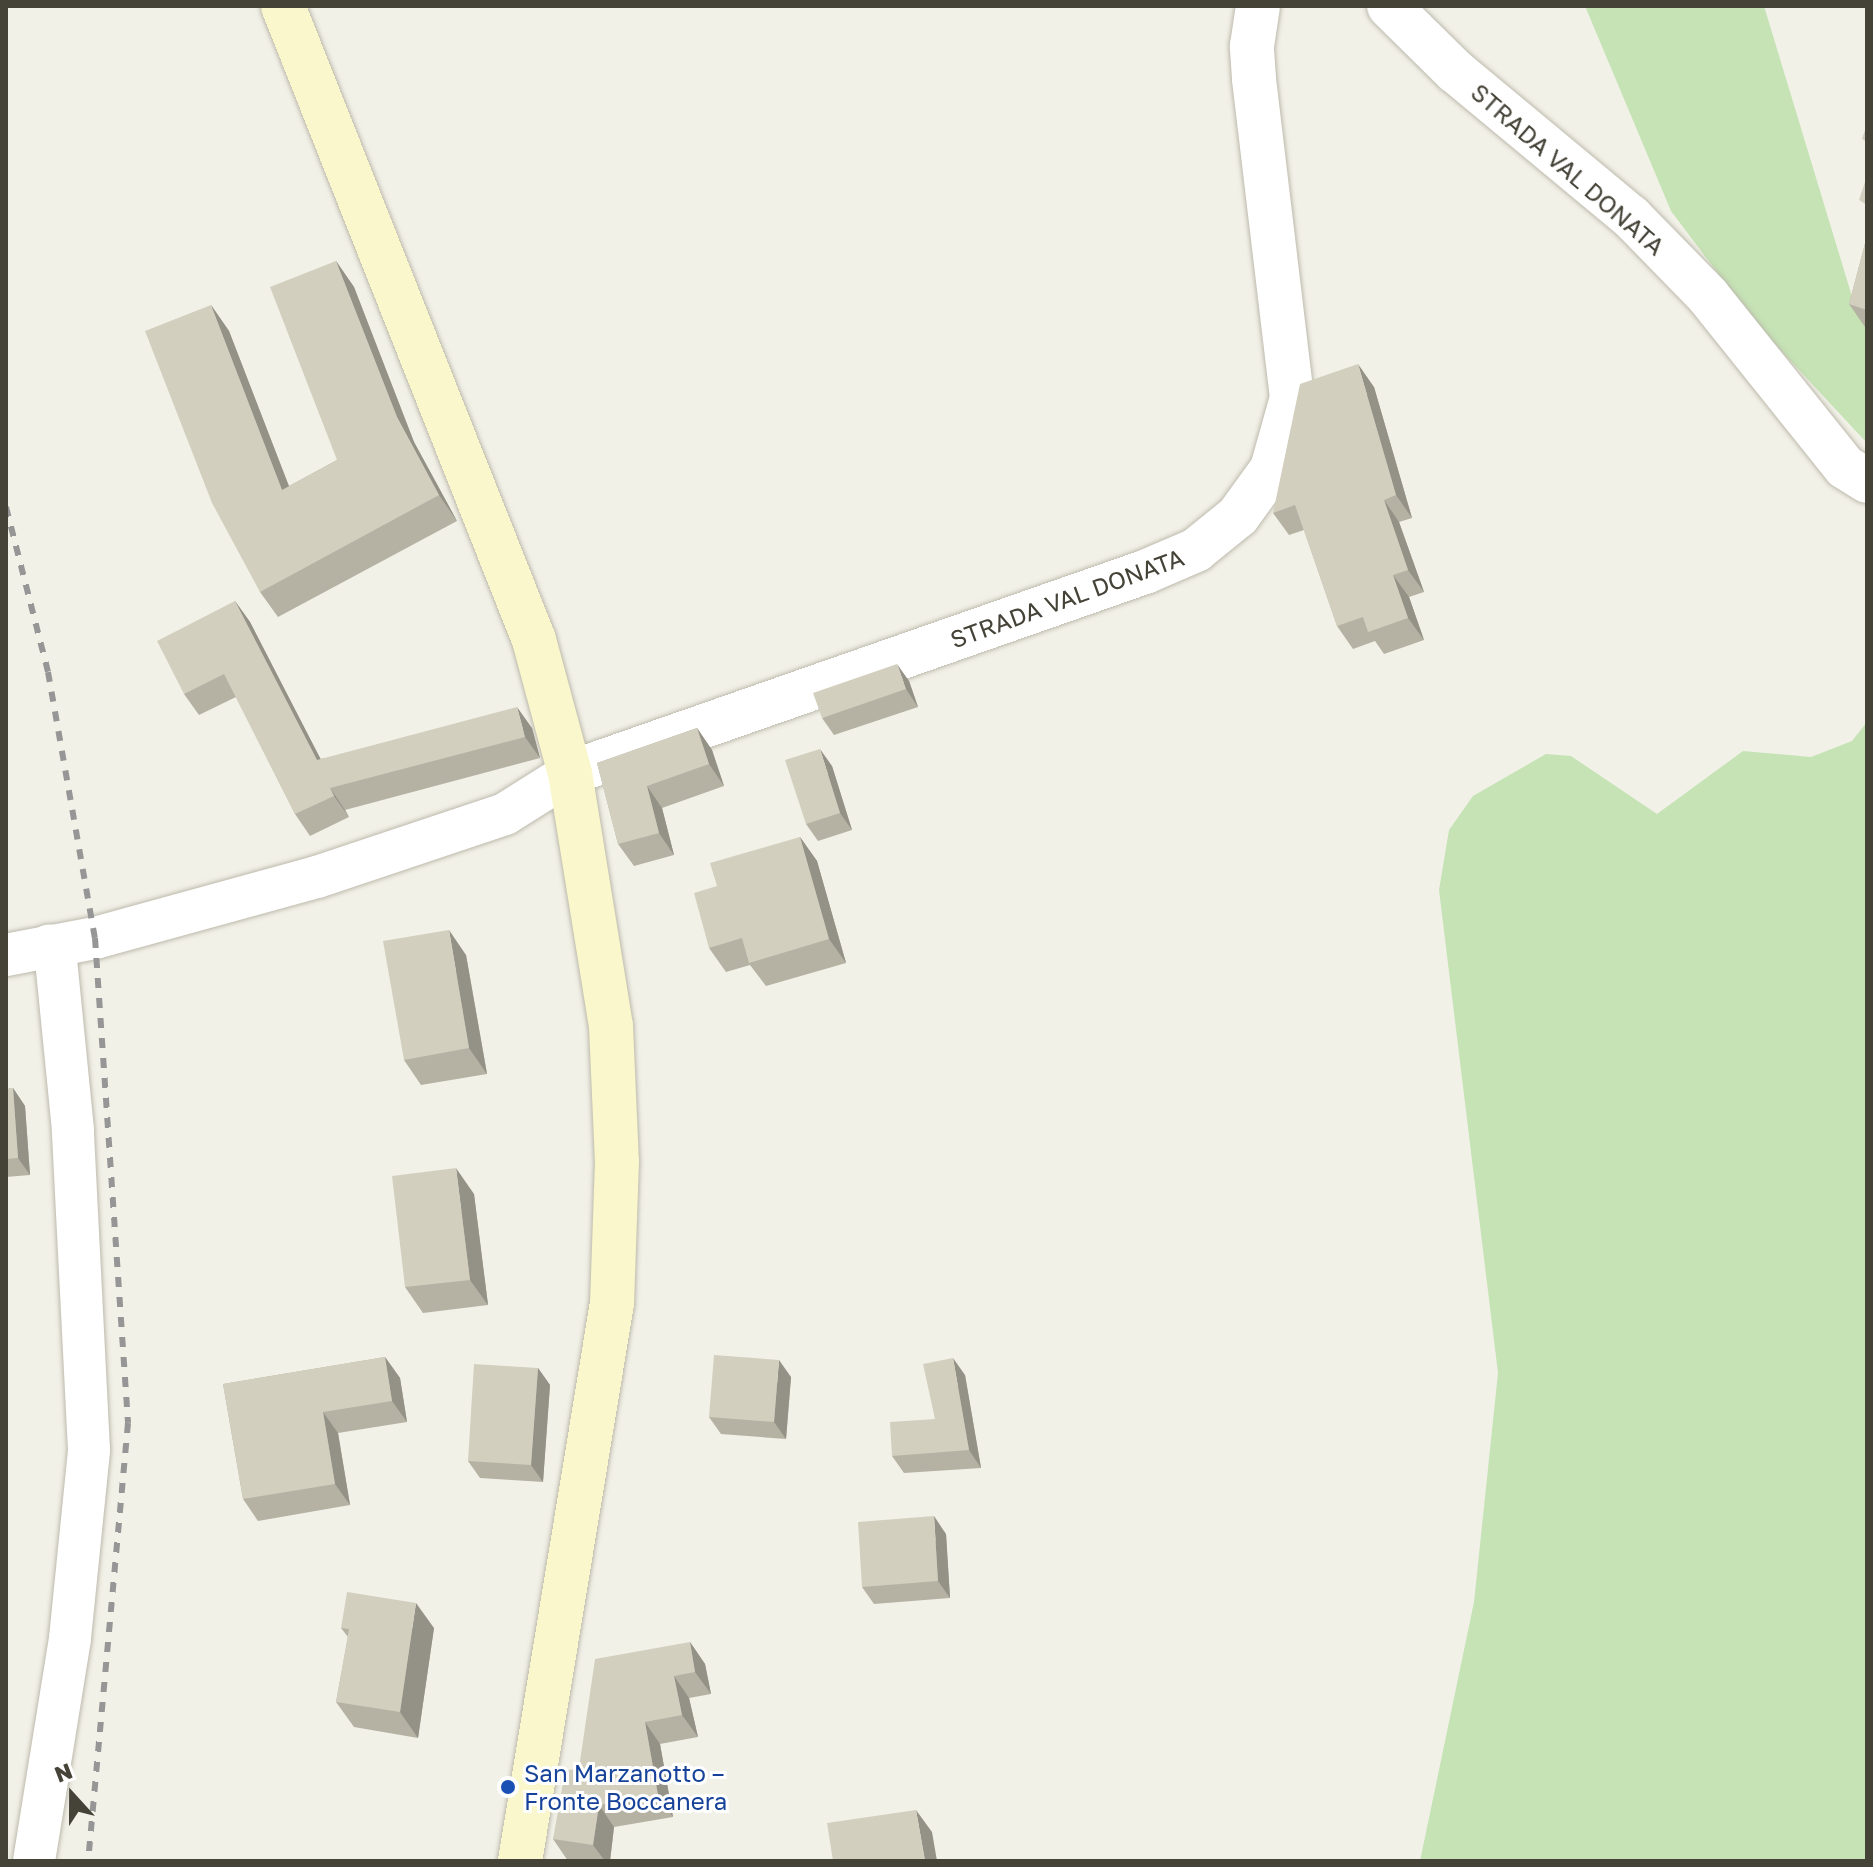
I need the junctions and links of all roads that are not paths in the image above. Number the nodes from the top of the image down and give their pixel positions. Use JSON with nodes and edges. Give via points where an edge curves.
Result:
{"nodes":[{"id":1,"x":283,"y":6,"type":"edge"},
{"id":2,"x":1258,"y":6,"type":"edge"},
{"id":3,"x":1389,"y":6,"type":"edge"},
{"id":4,"x":1867,"y":481,"type":"edge"},
{"id":5,"x":570,"y":773,"type":"junction"},
{"id":6,"x":49,"y":945,"type":"junction"},
{"id":7,"x":6,"y":955,"type":"edge"},
{"id":8,"x":34,"y":1861,"type":"edge"},
{"id":9,"x":520,"y":1861,"type":"edge"}],
"edges":[{"from":1,"to":5,"type":"main road","via":[[455,428],[534,640]]},
{"from":2,"to":5,"type":"street","name":"STRADA VAL DONATA","via":[[1254,78],[1292,398],[1272,469],[1238,516],[1196,550],[1145,572]]},
{"from":3,"to":4,"type":"street","name":"STRADA VAL DONATA","via":[[1455,71],[1631,217],[1708,296],[1845,467]]},
{"from":5,"to":6,"type":"street","via":[[505,814],[317,877],[95,938]]},
{"from":5,"to":9,"type":"main road","via":[[611,1026],[617,1161],[612,1303]]},
{"from":6,"to":7,"type":"street"},
{"from":6,"to":8,"type":"street","via":[[56,961],[73,1130],[89,1450],[70,1638]]}]}
